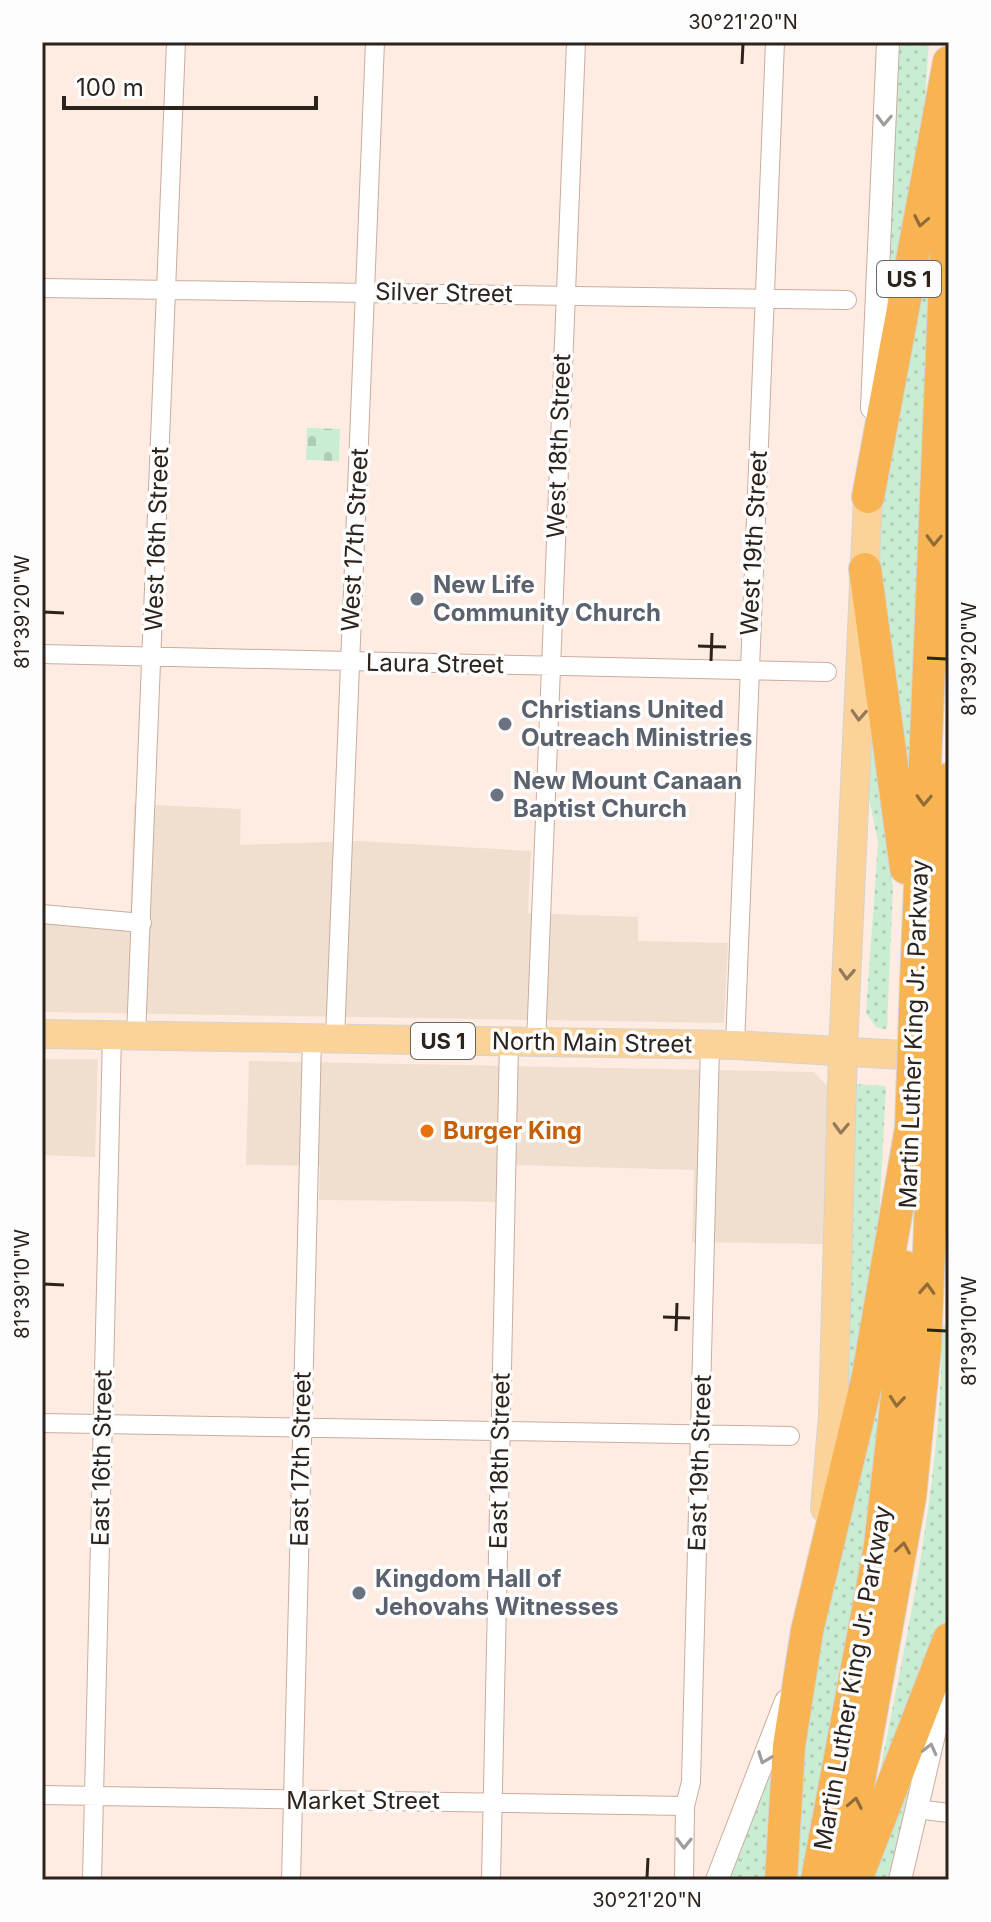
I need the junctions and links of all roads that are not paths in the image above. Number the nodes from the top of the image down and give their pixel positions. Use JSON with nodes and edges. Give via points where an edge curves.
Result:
{"nodes":[{"id":1,"x":176,"y":42,"type":"edge"},
{"id":2,"x":375,"y":42,"type":"edge"},
{"id":3,"x":576,"y":42,"type":"edge"},
{"id":4,"x":775,"y":42,"type":"edge"},
{"id":5,"x":888,"y":42,"type":"edge"},
{"id":6,"x":949,"y":62,"type":"edge"},
{"id":7,"x":949,"y":182,"type":"edge"},
{"id":8,"x":42,"y":288,"type":"edge"},
{"id":9,"x":168,"y":289,"type":"junction"},
{"id":10,"x":367,"y":292,"type":"junction"},
{"id":11,"x":565,"y":295,"type":"junction"},
{"id":12,"x":766,"y":299,"type":"junction"},
{"id":13,"x":847,"y":300,"type":"dead end"},
{"id":14,"x":868,"y":497,"type":"junction"},
{"id":15,"x":865,"y":569,"type":"junction"},
{"id":16,"x":42,"y":654,"type":"edge"},
{"id":17,"x":153,"y":657,"type":"junction"},
{"id":18,"x":349,"y":662,"type":"junction"},
{"id":19,"x":551,"y":666,"type":"junction"},
{"id":20,"x":749,"y":670,"type":"junction"},
{"id":21,"x":827,"y":672,"type":"dead end"},
{"id":22,"x":949,"y":779,"type":"edge"},
{"id":23,"x":42,"y":914,"type":"edge"},
{"id":24,"x":142,"y":923,"type":"junction"},
{"id":25,"x":937,"y":968,"type":"edge"},
{"id":26,"x":42,"y":1034,"type":"edge"},
{"id":27,"x":124,"y":1036,"type":"junction"},
{"id":28,"x":323,"y":1039,"type":"junction"},
{"id":29,"x":522,"y":1042,"type":"junction"},
{"id":30,"x":723,"y":1045,"type":"junction"},
{"id":31,"x":843,"y":1050,"type":"junction"},
{"id":32,"x":949,"y":1058,"type":"edge"},
{"id":33,"x":926,"y":1131,"type":"junction"},
{"id":34,"x":949,"y":1236,"type":"edge"},
{"id":35,"x":42,"y":1423,"type":"edge"},
{"id":36,"x":102,"y":1424,"type":"junction"},
{"id":37,"x":301,"y":1428,"type":"junction"},
{"id":38,"x":501,"y":1431,"type":"junction"},
{"id":39,"x":700,"y":1435,"type":"junction"},
{"id":40,"x":790,"y":1436,"type":"dead end"},
{"id":41,"x":807,"y":1631,"type":"junction"},
{"id":42,"x":949,"y":1639,"type":"edge"},
{"id":43,"x":949,"y":1671,"type":"edge"},
{"id":44,"x":42,"y":1795,"type":"edge"},
{"id":45,"x":94,"y":1796,"type":"junction"},
{"id":46,"x":293,"y":1800,"type":"junction"},
{"id":47,"x":493,"y":1802,"type":"junction"},
{"id":48,"x":685,"y":1806,"type":"junction"},
{"id":49,"x":916,"y":1809,"type":"junction"},
{"id":50,"x":949,"y":1813,"type":"edge"},
{"id":51,"x":92,"y":1880,"type":"edge"},
{"id":52,"x":291,"y":1880,"type":"edge"},
{"id":53,"x":491,"y":1880,"type":"edge"},
{"id":54,"x":684,"y":1880,"type":"edge"},
{"id":55,"x":717,"y":1880,"type":"edge"},
{"id":56,"x":781,"y":1880,"type":"edge"},
{"id":57,"x":817,"y":1880,"type":"edge"},
{"id":58,"x":841,"y":1880,"type":"edge"},
{"id":59,"x":856,"y":1880,"type":"edge"},
{"id":60,"x":900,"y":1880,"type":"edge"}],
"edges":[{"from":1,"to":9,"type":"street","name":"West 16th Street"},
{"from":2,"to":10,"type":"street","name":"West 17th Street"},
{"from":3,"to":11,"type":"street","name":"West 18th Street"},
{"from":4,"to":12,"type":"street","name":"West 19th Street"},
{"from":5,"to":14,"type":"street","one_way":true},
{"from":6,"to":14,"type":"highway","number":"US 1","one_way":true},
{"from":7,"to":25,"type":"highway","name":"Martin Luther King Jr. Parkway","one_way":true},
{"from":8,"to":9,"type":"street","name":"Silver Street"},
{"from":9,"to":10,"type":"street","name":"Silver Street"},
{"from":9,"to":17,"type":"street","name":"West 16th Street"},
{"from":10,"to":11,"type":"street","name":"Silver Street"},
{"from":10,"to":18,"type":"street","name":"West 17th Street"},
{"from":11,"to":12,"type":"street","name":"Silver Street"},
{"from":11,"to":19,"type":"street","name":"West 18th Street"},
{"from":12,"to":13,"type":"street","name":"Silver Street"},
{"from":12,"to":20,"type":"street","name":"West 19th Street"},
{"from":14,"to":15,"type":"main road","number":"US 1"},
{"from":15,"to":25,"type":"highway","via":[[907,879]]},
{"from":15,"to":31,"type":"main road","number":"US 1","one_way":true},
{"from":16,"to":17,"type":"street","name":"Laura Street"},
{"from":17,"to":18,"type":"street","name":"Laura Street"},
{"from":17,"to":24,"type":"street","name":"West 16th Street"},
{"from":18,"to":19,"type":"street","name":"Laura Street"},
{"from":18,"to":28,"type":"street","name":"West 17th Street"},
{"from":19,"to":20,"type":"street","name":"Laura Street"},
{"from":19,"to":29,"type":"street","name":"West 18th Street"},
{"from":20,"to":21,"type":"street","name":"Laura Street"},
{"from":20,"to":30,"type":"street","name":"West 19th Street"},
{"from":22,"to":25,"type":"highway","name":"Martin Luther King Jr. Parkway"},
{"from":23,"to":24,"type":"street"},
{"from":24,"to":27,"type":"street","name":"West 16th Street"},
{"from":25,"to":33,"type":"highway","name":"Martin Luther King Jr. Parkway","bridge":true},
{"from":26,"to":27,"type":"main road","name":"North Main Street","number":"US 1"},
{"from":27,"to":28,"type":"main road","name":"North Main Street","number":"US 1"},
{"from":27,"to":36,"type":"street","name":"East 16th Street"},
{"from":28,"to":29,"type":"main road","name":"North Main Street","number":"US 1"},
{"from":28,"to":37,"type":"street","name":"East 17th Street"},
{"from":29,"to":30,"type":"main road","name":"North Main Street","number":"US 1"},
{"from":29,"to":38,"type":"street","name":"East 18th Street"},
{"from":30,"to":31,"type":"main road","name":"North Main Street","number":"US 1"},
{"from":30,"to":39,"type":"street","name":"East 19th Street"},
{"from":31,"to":32,"type":"main road","name":"North Main Street","number":"US 1"},
{"from":31,"to":41,"type":"main road","one_way":true,"via":[[831,1455]]},
{"from":33,"to":34,"type":"highway","via":[[947,1190]]},
{"from":33,"to":41,"type":"highway"},
{"from":33,"to":57,"type":"highway","name":"Martin Luther King Jr. Parkway","one_way":true,"via":[[888,1486]]},
{"from":58,"to":33,"type":"highway","name":"Martin Luther King Jr. Parkway","one_way":true,"via":[[910,1497],[925,1349]]},
{"from":35,"to":36,"type":"street"},
{"from":36,"to":37,"type":"street"},
{"from":36,"to":45,"type":"street","name":"East 16th Street"},
{"from":37,"to":38,"type":"street"},
{"from":37,"to":46,"type":"street","name":"East 17th Street"},
{"from":38,"to":39,"type":"street"},
{"from":38,"to":47,"type":"street","name":"East 18th Street"},
{"from":39,"to":40,"type":"street"},
{"from":39,"to":48,"type":"street","name":"East 19th Street","via":[[691,1782]]},
{"from":41,"to":55,"type":"street","one_way":true},
{"from":41,"to":56,"type":"highway","via":[[789,1746]]},
{"from":42,"to":59,"type":"highway"},
{"from":49,"to":43,"type":"street","one_way":true},
{"from":44,"to":45,"type":"street","name":"Market Street"},
{"from":45,"to":46,"type":"street","name":"Market Street"},
{"from":45,"to":51,"type":"street","name":"East 16th Street"},
{"from":46,"to":47,"type":"street","name":"Market Street"},
{"from":46,"to":52,"type":"street","name":"East 17th Street"},
{"from":47,"to":48,"type":"street","name":"Market Street"},
{"from":47,"to":53,"type":"street","name":"East 18th Street"},
{"from":48,"to":54,"type":"street","name":"East 19th Street","one_way":true},
{"from":49,"to":50,"type":"street"},
{"from":49,"to":60,"type":"street"}]}
